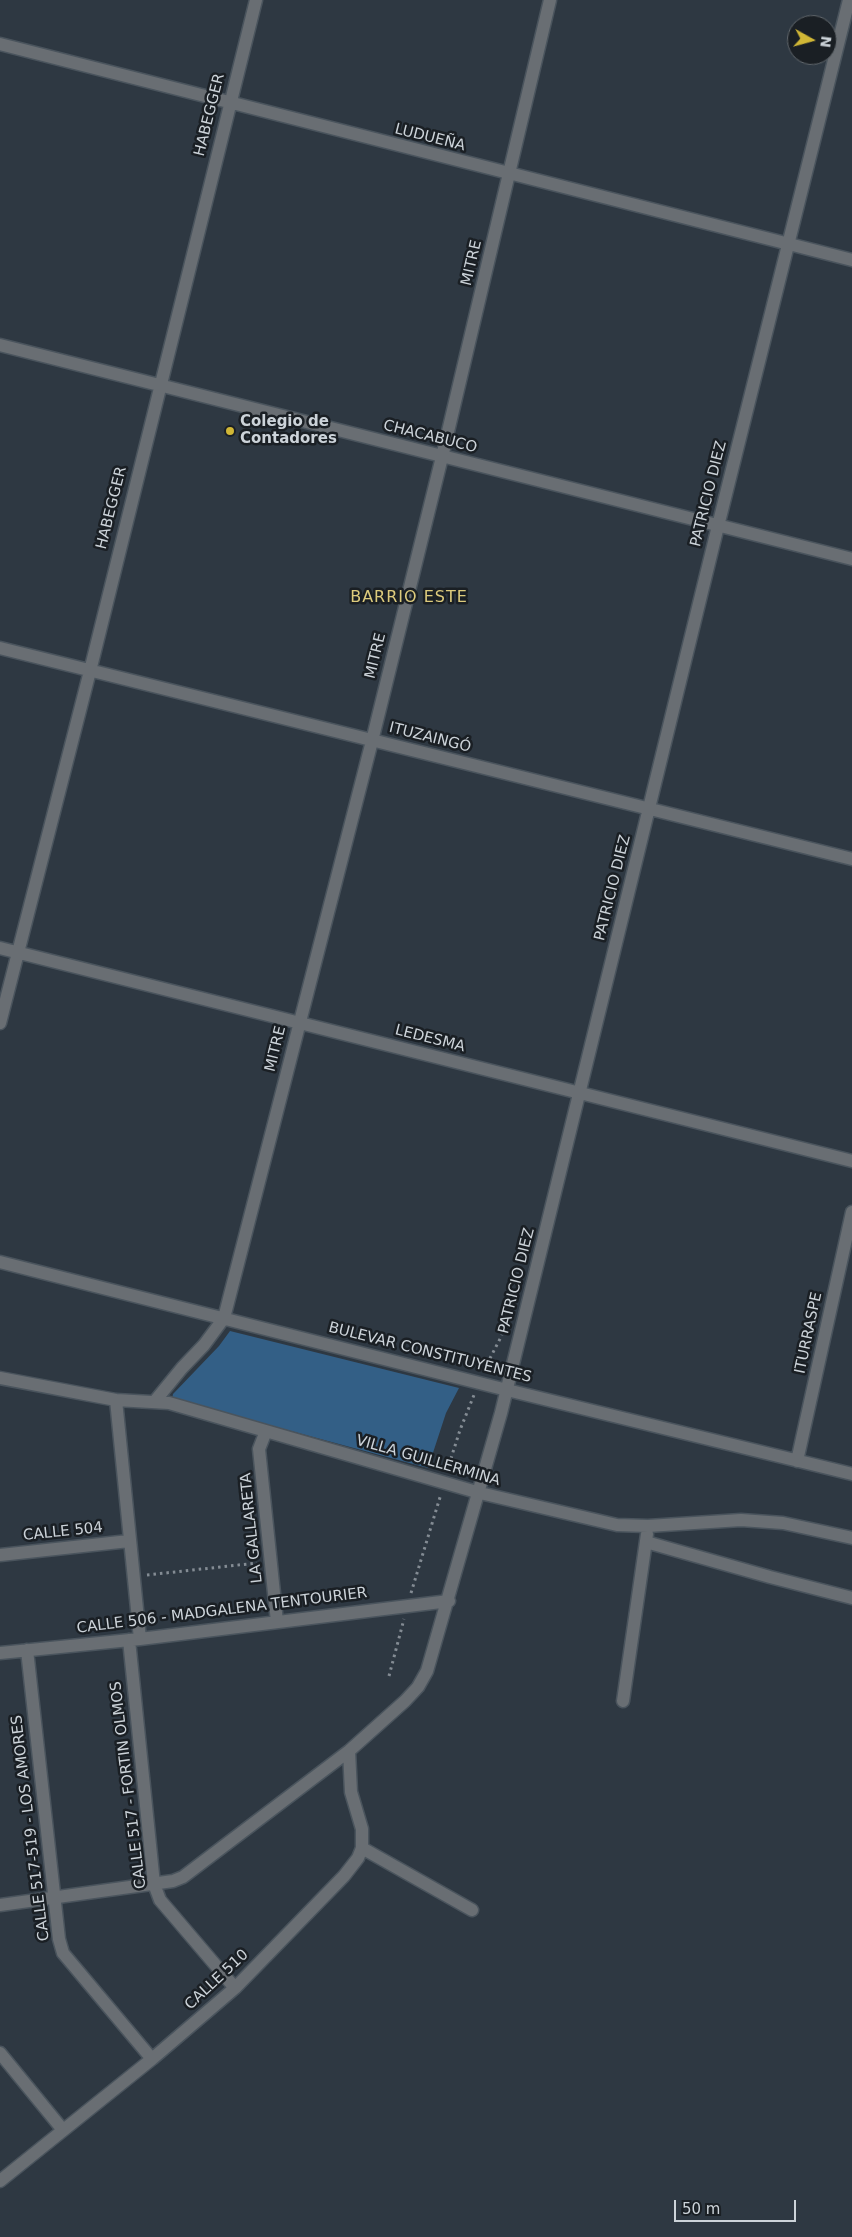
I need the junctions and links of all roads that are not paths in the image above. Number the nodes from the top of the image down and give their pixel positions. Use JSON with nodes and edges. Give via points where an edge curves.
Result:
{"nodes":[{"id":1,"x":256,"y":0,"type":"edge"},
{"id":2,"x":550,"y":0,"type":"edge"},
{"id":3,"x":849,"y":0,"type":"edge"},
{"id":4,"x":0,"y":44,"type":"edge"},
{"id":5,"x":229,"y":104,"type":"junction"},
{"id":6,"x":510,"y":174,"type":"junction"},
{"id":7,"x":788,"y":244,"type":"junction"},
{"id":8,"x":852,"y":260,"type":"edge"},
{"id":9,"x":0,"y":345,"type":"edge"},
{"id":10,"x":159,"y":386,"type":"junction"},
{"id":11,"x":442,"y":457,"type":"junction"},
{"id":12,"x":718,"y":526,"type":"junction"},
{"id":13,"x":852,"y":559,"type":"edge"},
{"id":14,"x":0,"y":648,"type":"edge"},
{"id":15,"x":90,"y":671,"type":"junction"},
{"id":16,"x":372,"y":741,"type":"junction"},
{"id":17,"x":650,"y":809,"type":"junction"},
{"id":18,"x":852,"y":859,"type":"edge"},
{"id":19,"x":0,"y":948,"type":"edge"},
{"id":20,"x":19,"y":952,"type":"junction"},
{"id":21,"x":0,"y":1023,"type":"edge"},
{"id":22,"x":300,"y":1023,"type":"junction"},
{"id":23,"x":579,"y":1092,"type":"junction"},
{"id":24,"x":852,"y":1161,"type":"edge"},
{"id":25,"x":852,"y":1212,"type":"edge"},
{"id":26,"x":0,"y":1262,"type":"edge"},
{"id":27,"x":224,"y":1318,"type":"junction"},
{"id":28,"x":0,"y":1378,"type":"edge"},
{"id":29,"x":507,"y":1390,"type":"junction"},
{"id":30,"x":116,"y":1400,"type":"junction"},
{"id":31,"x":155,"y":1401,"type":"junction"},
{"id":32,"x":266,"y":1431,"type":"junction"},
{"id":33,"x":797,"y":1461,"type":"junction"},
{"id":34,"x":852,"y":1474,"type":"edge"},
{"id":35,"x":480,"y":1493,"type":"junction"},
{"id":36,"x":648,"y":1526,"type":"junction"},
{"id":37,"x":852,"y":1538,"type":"edge"},
{"id":38,"x":129,"y":1541,"type":"junction"},
{"id":39,"x":646,"y":1542,"type":"junction"},
{"id":40,"x":0,"y":1555,"type":"edge"},
{"id":41,"x":852,"y":1598,"type":"edge"},
{"id":42,"x":449,"y":1601,"type":"junction"},
{"id":43,"x":278,"y":1622,"type":"junction"},
{"id":44,"x":135,"y":1639,"type":"junction"},
{"id":45,"x":27,"y":1650,"type":"junction"},
{"id":46,"x":0,"y":1653,"type":"edge"},
{"id":47,"x":623,"y":1701,"type":"dead end"},
{"id":48,"x":349,"y":1751,"type":"junction"},
{"id":49,"x":362,"y":1848,"type":"junction"},
{"id":50,"x":154,"y":1884,"type":"junction"},
{"id":51,"x":56,"y":1899,"type":"junction"},
{"id":52,"x":0,"y":1906,"type":"edge"},
{"id":53,"x":472,"y":1910,"type":"dead end"},
{"id":54,"x":236,"y":1988,"type":"junction"},
{"id":55,"x":0,"y":2053,"type":"edge"},
{"id":56,"x":152,"y":2059,"type":"junction"},
{"id":57,"x":63,"y":2130,"type":"junction"},
{"id":58,"x":0,"y":2181,"type":"edge"}],
"edges":[{"from":1,"to":5,"type":"street","name":"HABEGGER"},
{"from":2,"to":6,"type":"street","name":"MITRE"},
{"from":3,"to":7,"type":"street","name":"PATRICIO DIEZ"},
{"from":4,"to":5,"type":"street","name":"LUDUEÑA"},
{"from":5,"to":6,"type":"street","name":"LUDUEÑA"},
{"from":5,"to":10,"type":"street","name":"HABEGGER"},
{"from":6,"to":7,"type":"street","name":"LUDUEÑA"},
{"from":6,"to":11,"type":"street","name":"MITRE"},
{"from":7,"to":8,"type":"street","name":"LUDUEÑA"},
{"from":7,"to":12,"type":"street","name":"PATRICIO DIEZ"},
{"from":9,"to":10,"type":"street","name":"CHACABUCO"},
{"from":10,"to":11,"type":"street","name":"CHACABUCO"},
{"from":10,"to":15,"type":"street","name":"HABEGGER"},
{"from":11,"to":12,"type":"street","name":"CHACABUCO"},
{"from":11,"to":16,"type":"street","name":"MITRE"},
{"from":12,"to":13,"type":"street","name":"CHACABUCO"},
{"from":12,"to":17,"type":"street","name":"PATRICIO DIEZ"},
{"from":14,"to":15,"type":"street","name":"ITUZAINGÓ"},
{"from":15,"to":16,"type":"street","name":"ITUZAINGÓ"},
{"from":15,"to":20,"type":"street","name":"HABEGGER"},
{"from":16,"to":17,"type":"street","name":"ITUZAINGÓ"},
{"from":16,"to":22,"type":"street","name":"MITRE"},
{"from":17,"to":18,"type":"street","name":"ITUZAINGÓ"},
{"from":17,"to":23,"type":"street","name":"PATRICIO DIEZ"},
{"from":19,"to":20,"type":"street","name":"LEDESMA"},
{"from":20,"to":21,"type":"street","name":"HABEGGER"},
{"from":20,"to":22,"type":"street","name":"LEDESMA"},
{"from":22,"to":23,"type":"street","name":"LEDESMA"},
{"from":22,"to":27,"type":"street","name":"MITRE"},
{"from":23,"to":24,"type":"street","name":"LEDESMA"},
{"from":23,"to":29,"type":"street","name":"PATRICIO DIEZ"},
{"from":25,"to":33,"type":"street","name":"ITURRASPE"},
{"from":26,"to":27,"type":"street","name":"BULEVAR CONSTITUYENTES"},
{"from":27,"to":29,"type":"street","name":"BULEVAR CONSTITUYENTES"},
{"from":27,"to":31,"type":"street"},
{"from":28,"to":30,"type":"street","name":"VILLA GUILLERMINA"},
{"from":29,"to":33,"type":"street","name":"BULEVAR CONSTITUYENTES"},
{"from":29,"to":35,"type":"street","name":"PATRICIO DIEZ"},
{"from":30,"to":31,"type":"street","name":"VILLA GUILLERMINA"},
{"from":30,"to":38,"type":"street","name":"CALLE 517 - FORTIN OLMOS"},
{"from":31,"to":32,"type":"street","name":"VILLA GUILLERMINA"},
{"from":32,"to":35,"type":"street","name":"VILLA GUILLERMINA"},
{"from":32,"to":43,"type":"street","name":"LA GALLARETA","via":[[260,1449]]},
{"from":33,"to":34,"type":"street","name":"BULEVAR CONSTITUYENTES"},
{"from":35,"to":36,"type":"street","name":"VILLA GUILLERMINA","via":[[617,1525]]},
{"from":35,"to":42,"type":"street","name":"PATRICIO DIEZ"},
{"from":36,"to":37,"type":"street","name":"VILLA GUILLERMINA","via":[[741,1520],[783,1523]]},
{"from":36,"to":39,"type":"street"},
{"from":38,"to":40,"type":"street","name":"CALLE 504"},
{"from":38,"to":44,"type":"street","name":"CALLE 517 - FORTIN OLMOS"},
{"from":39,"to":41,"type":"street"},
{"from":39,"to":47,"type":"street"},
{"from":42,"to":43,"type":"street","name":"CALLE 506 - MADGALENA TENTOURIER"},
{"from":42,"to":48,"type":"street","name":"PATRICIO DIEZ","via":[[434,1656],[418,1687]]},
{"from":43,"to":44,"type":"street","name":"CALLE 506 - MADGALENA TENTOURIER"},
{"from":44,"to":45,"type":"street","name":"CALLE 506 - MADGALENA TENTOURIER"},
{"from":44,"to":50,"type":"street","name":"CALLE 517 - FORTIN OLMOS"},
{"from":45,"to":46,"type":"street","name":"CALLE 506 - MADGALENA TENTOURIER"},
{"from":45,"to":51,"type":"street","name":"CALLE 517-519 - LOS AMORES"},
{"from":48,"to":49,"type":"street","via":[[351,1792],[362,1830]]},
{"from":48,"to":50,"type":"street","name":"PATRICIO DIEZ","via":[[183,1877]]},
{"from":49,"to":53,"type":"street"},
{"from":49,"to":54,"type":"street","name":"CALLE 510","via":[[344,1876]]},
{"from":50,"to":51,"type":"street","name":"PATRICIO DIEZ"},
{"from":50,"to":54,"type":"street","name":"CALLE 517 - FORTIN OLMOS","via":[[160,1900]]},
{"from":51,"to":52,"type":"street","name":"PATRICIO DIEZ"},
{"from":51,"to":56,"type":"street","name":"CALLE 517-519 - LOS AMORES","via":[[63,1953]]},
{"from":54,"to":56,"type":"street","name":"CALLE 510"},
{"from":55,"to":57,"type":"street"},
{"from":56,"to":57,"type":"street","name":"CALLE 510"},
{"from":57,"to":58,"type":"street","name":"CALLE 510"}]}
